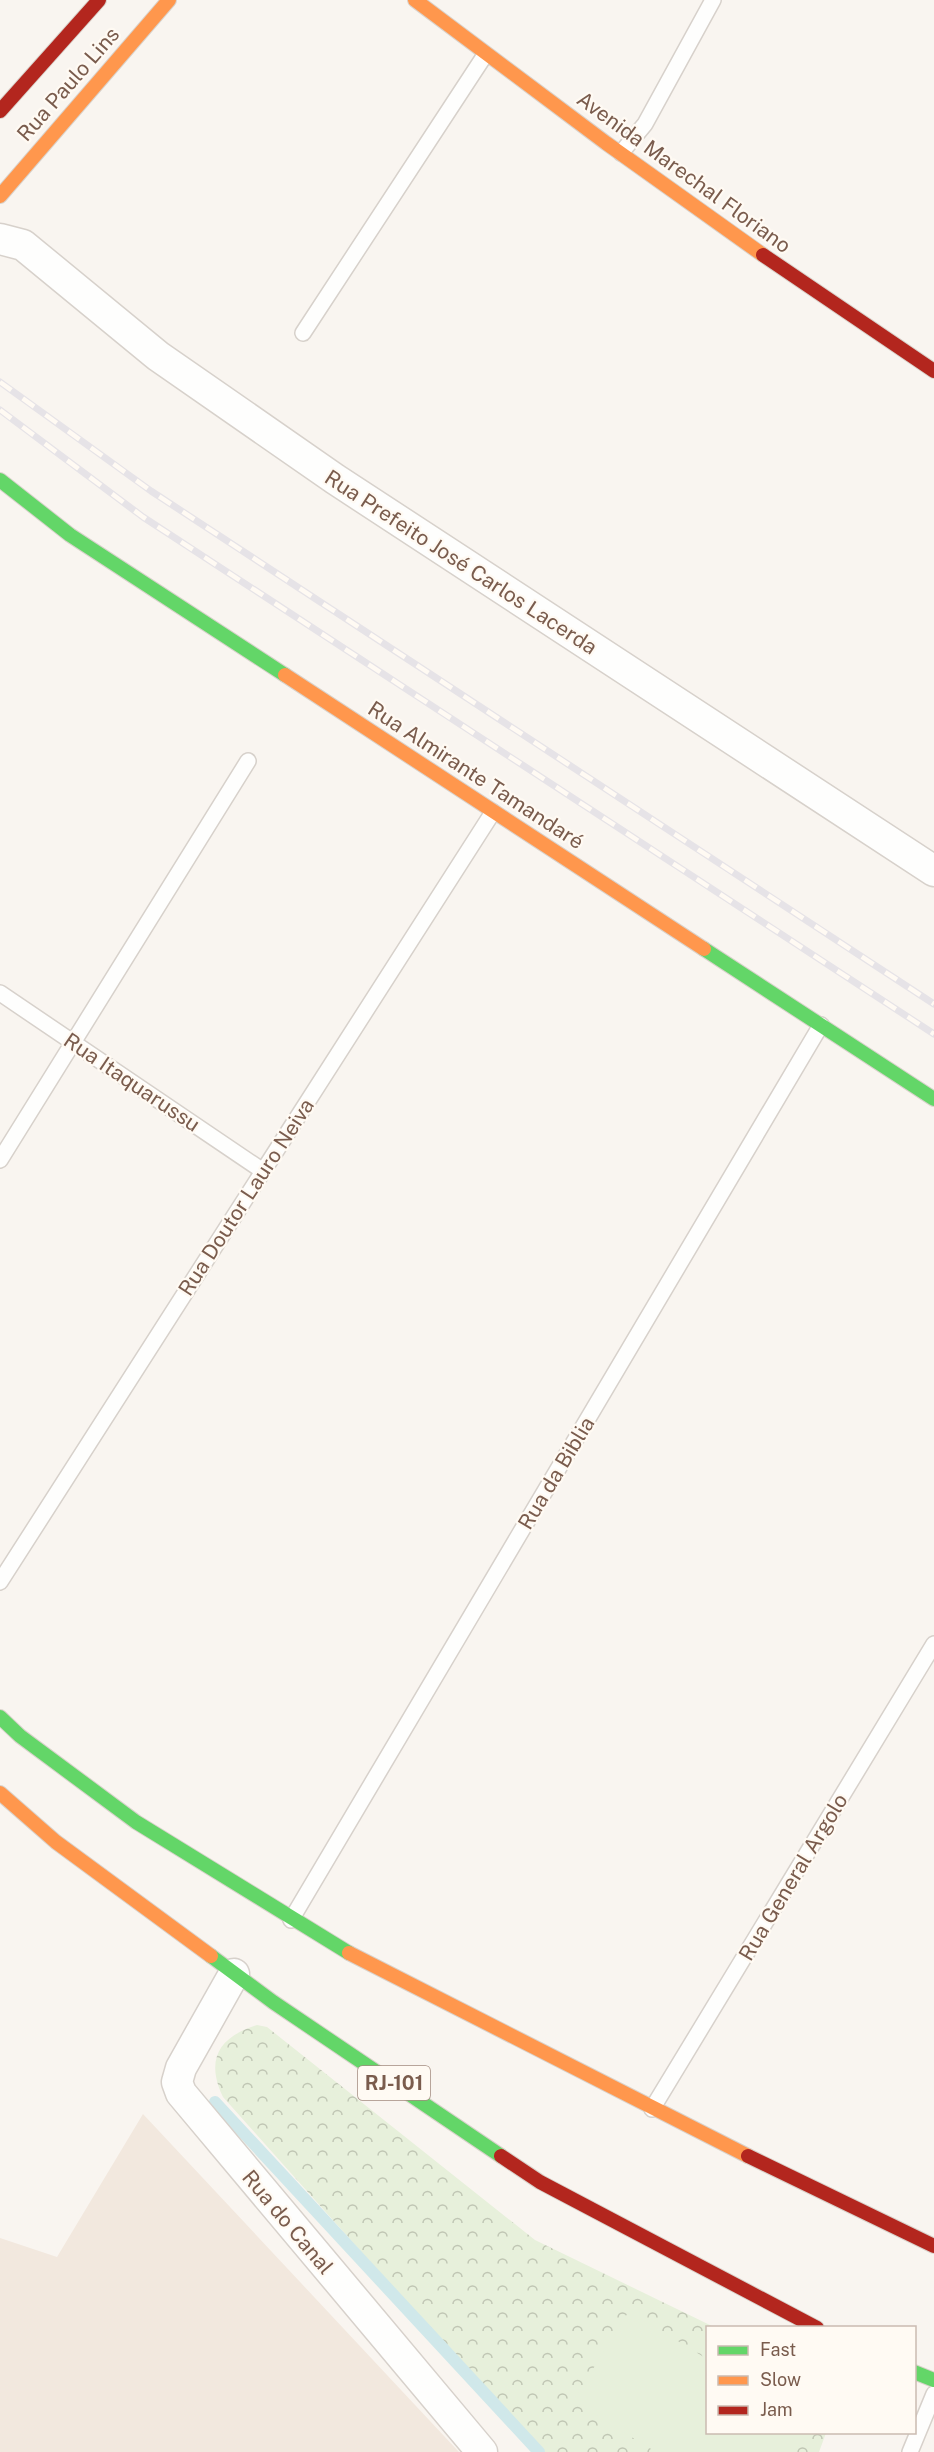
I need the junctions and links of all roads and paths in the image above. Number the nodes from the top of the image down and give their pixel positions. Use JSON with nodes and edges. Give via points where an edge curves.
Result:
{"nodes":[{"id":1,"x":99,"y":0,"type":"edge"},
{"id":2,"x":169,"y":0,"type":"edge"},
{"id":3,"x":415,"y":0,"type":"edge"},
{"id":4,"x":713,"y":0,"type":"edge"},
{"id":5,"x":485,"y":55,"type":"junction"},
{"id":6,"x":0,"y":111,"type":"edge"},
{"id":7,"x":621,"y":153,"type":"junction"},
{"id":8,"x":0,"y":196,"type":"edge"},
{"id":9,"x":0,"y":239,"type":"edge"},
{"id":10,"x":303,"y":333,"type":"dead end"},
{"id":11,"x":934,"y":371,"type":"edge"},
{"id":12,"x":0,"y":480,"type":"edge"},
{"id":13,"x":248,"y":762,"type":"dead end"},
{"id":14,"x":493,"y":812,"type":"junction"},
{"id":15,"x":934,"y":871,"type":"edge"},
{"id":16,"x":0,"y":993,"type":"edge"},
{"id":17,"x":820,"y":1025,"type":"junction"},
{"id":18,"x":73,"y":1041,"type":"junction"},
{"id":19,"x":934,"y":1099,"type":"edge"},
{"id":20,"x":0,"y":1160,"type":"edge"},
{"id":21,"x":263,"y":1171,"type":"junction"},
{"id":22,"x":0,"y":1582,"type":"edge"},
{"id":23,"x":934,"y":1644,"type":"edge"},
{"id":24,"x":0,"y":1717,"type":"edge"},
{"id":25,"x":0,"y":1793,"type":"edge"},
{"id":26,"x":16,"y":1807,"type":"junction"},
{"id":27,"x":0,"y":1820,"type":"edge"},
{"id":28,"x":291,"y":1920,"type":"junction"},
{"id":29,"x":234,"y":1974,"type":"junction"},
{"id":30,"x":652,"y":2109,"type":"junction"},
{"id":31,"x":934,"y":2246,"type":"edge"},
{"id":32,"x":813,"y":2326,"type":"edge"},
{"id":33,"x":916,"y":2372,"type":"edge"},
{"id":34,"x":934,"y":2380,"type":"edge"},
{"id":35,"x":934,"y":2394,"type":"edge"},
{"id":36,"x":482,"y":2452,"type":"edge"},
{"id":37,"x":910,"y":2452,"type":"edge"}],
"edges":[{"from":1,"to":6,"type":"main road","name":"Rua Paulo Lins"},
{"from":2,"to":8,"type":"main road","name":"Rua Paulo Lins"},
{"from":3,"to":5,"type":"main road","name":"Avenida Marechal Floriano"},
{"from":4,"to":7,"type":"lane","via":[[645,124]]},
{"from":5,"to":7,"type":"main road","name":"Avenida Marechal Floriano"},
{"from":5,"to":10,"type":"lane"},
{"from":7,"to":11,"type":"main road","name":"Avenida Marechal Floriano","via":[[786,272]]},
{"from":9,"to":15,"type":"street","name":"Rua Prefeito José Carlos Lacerda","via":[[23,245],[158,356],[335,480]]},
{"from":12,"to":14,"type":"main road","name":"Rua Almirante Tamandaré","via":[[70,536]]},
{"from":13,"to":18,"type":"lane"},
{"from":14,"to":17,"type":"main road","name":"Rua Almirante Tamandaré"},
{"from":14,"to":21,"type":"lane","name":"Rua Doutor Lauro Neiva"},
{"from":16,"to":18,"type":"lane","name":"Rua Itaquarussu"},
{"from":17,"to":19,"type":"main road","name":"Rua Almirante Tamandaré"},
{"from":17,"to":28,"type":"lane","name":"Rua da Biblia"},
{"from":18,"to":20,"type":"lane"},
{"from":18,"to":21,"type":"lane","name":"Rua Itaquarussu"},
{"from":21,"to":22,"type":"lane","name":"Rua Doutor Lauro Neiva"},
{"from":23,"to":30,"type":"lane","name":"Rua General Argolo"},
{"from":24,"to":28,"type":"main road","via":[[136,1822]]},
{"from":25,"to":26,"type":"main road","number":"RJ-101"},
{"from":26,"to":27,"type":"lane"},
{"from":26,"to":29,"type":"main road","number":"RJ-101","via":[[56,1842]]},
{"from":28,"to":30,"type":"main road"},
{"from":29,"to":32,"type":"main road","number":"RJ-101","via":[[540,2182]]},
{"from":29,"to":36,"type":"street","name":"Rua do Canal","via":[[181,2068],[177,2082],[181,2093]]},
{"from":30,"to":31,"type":"main road"},
{"from":33,"to":34,"type":"main road"},
{"from":35,"to":37,"type":"lane"}]}
